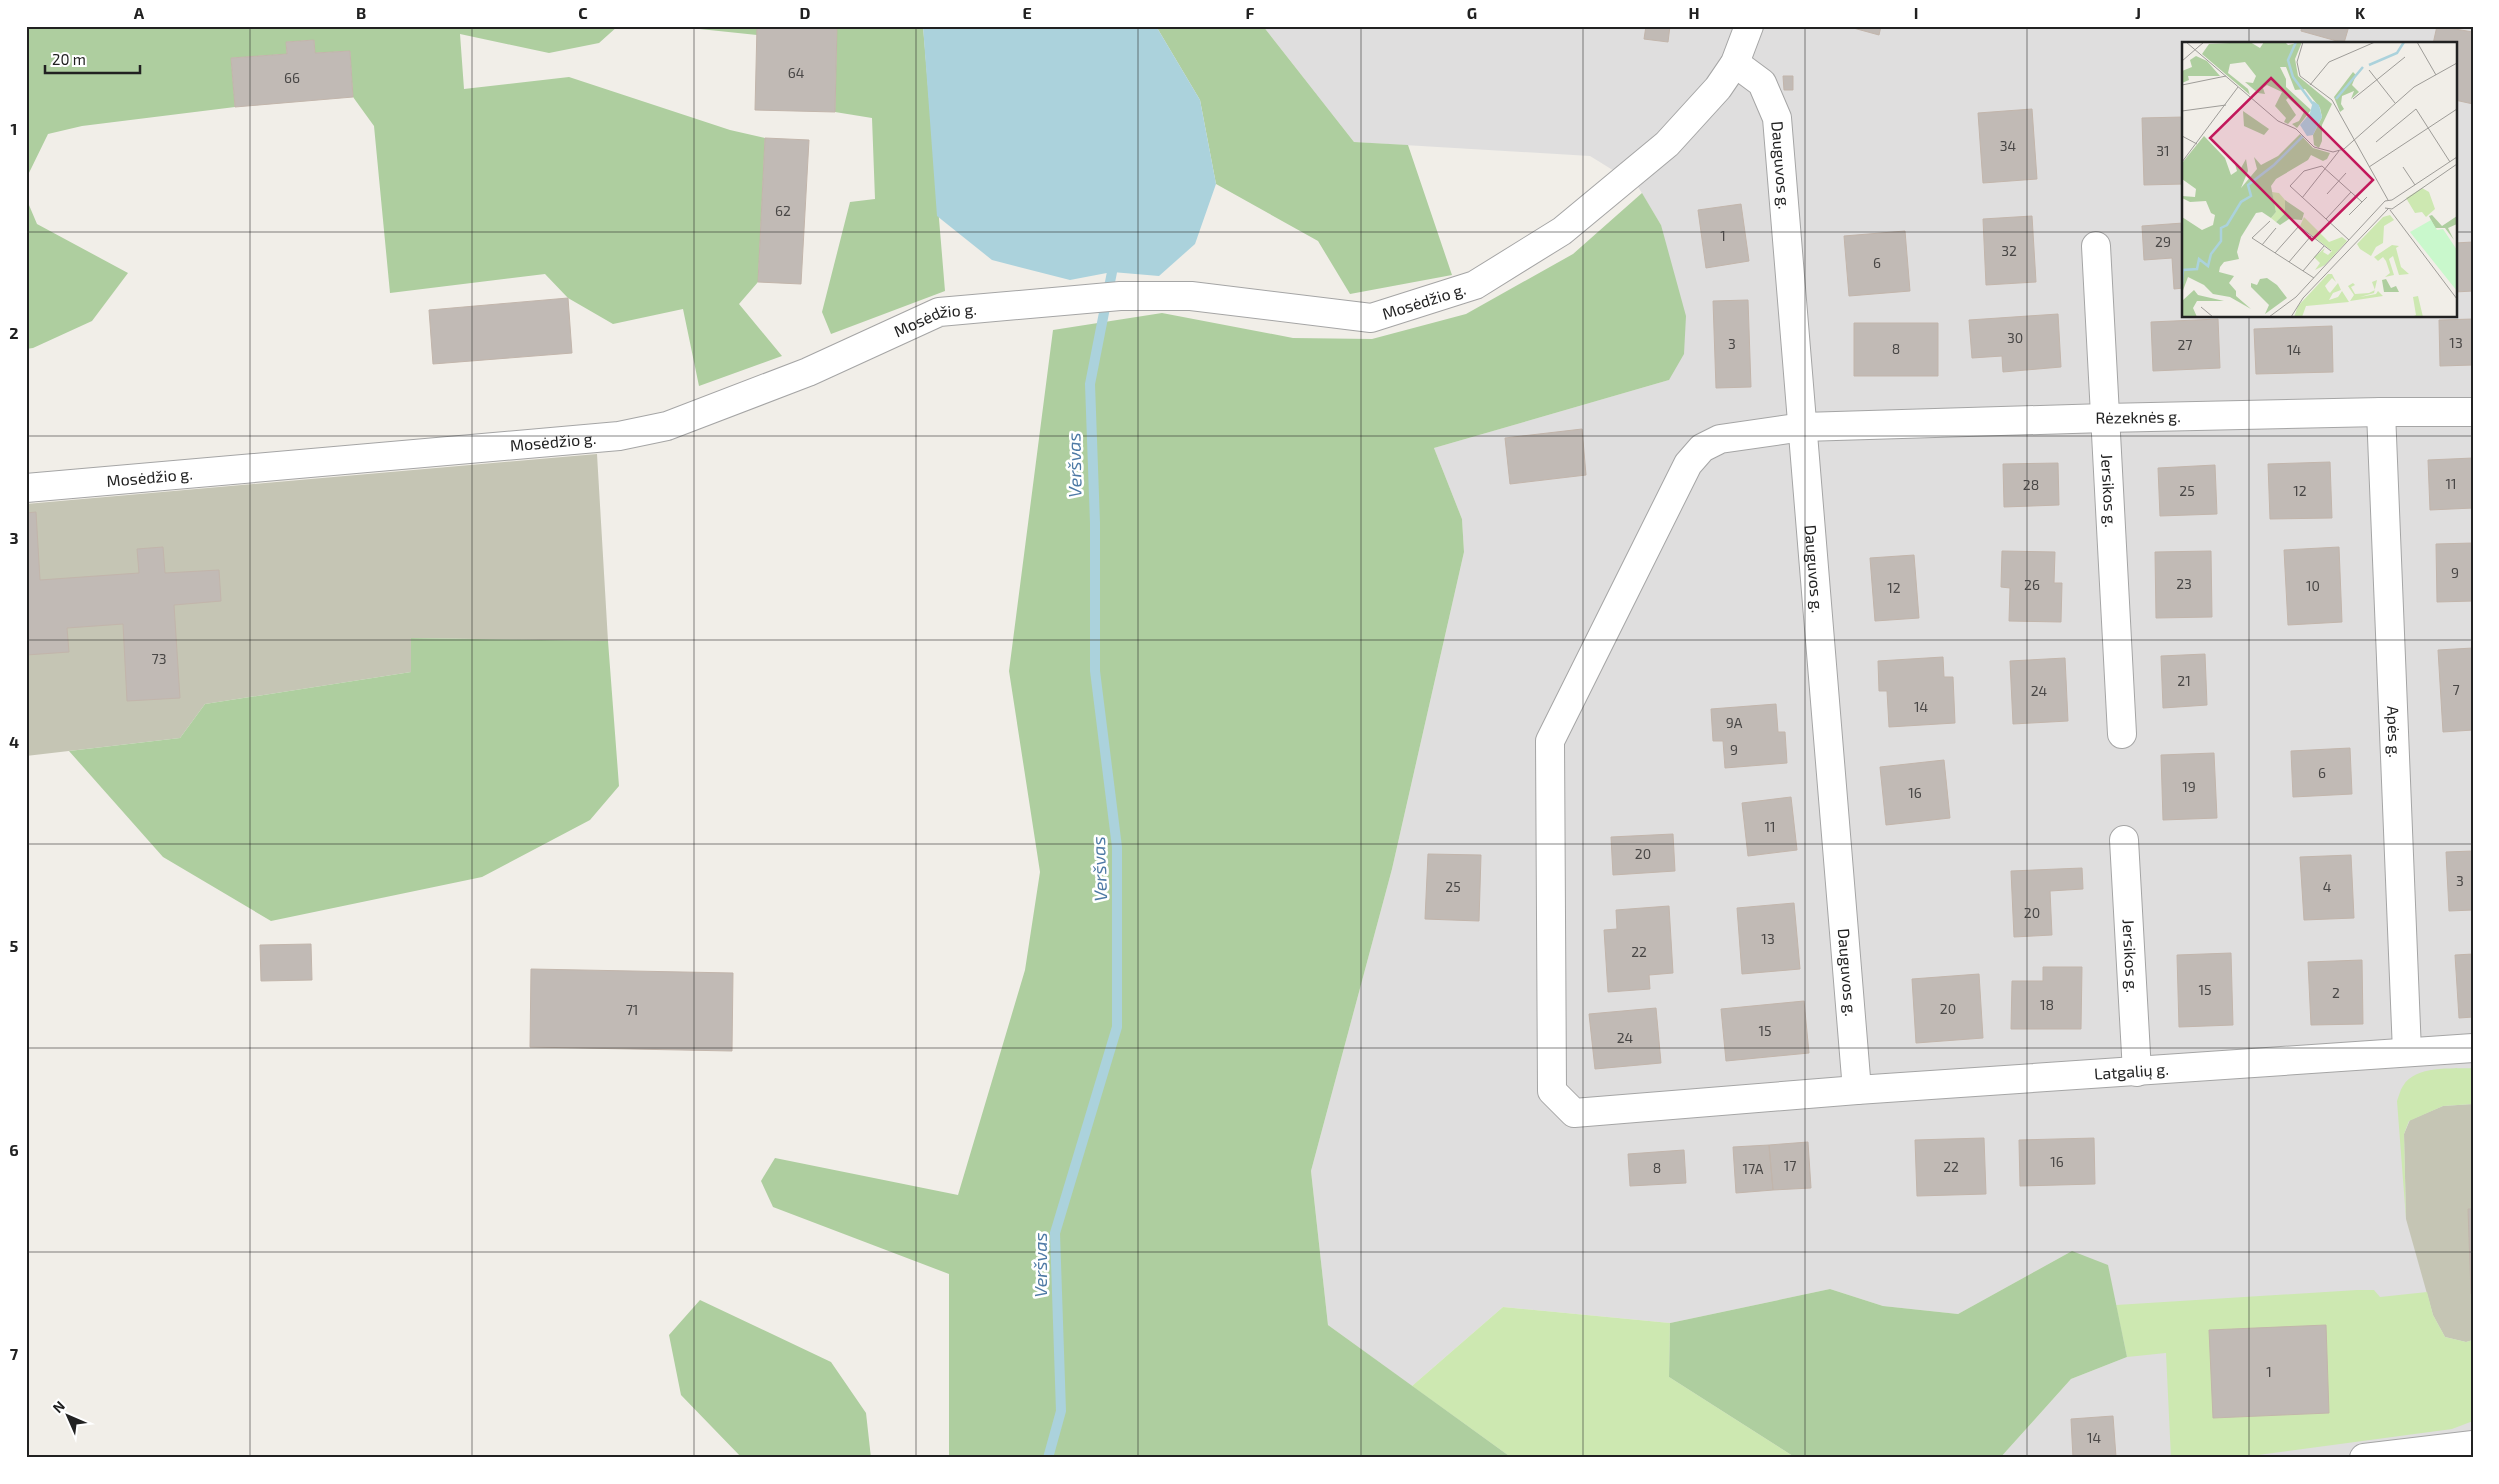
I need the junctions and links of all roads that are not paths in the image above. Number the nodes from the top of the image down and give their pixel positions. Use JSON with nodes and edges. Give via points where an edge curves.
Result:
{"nodes":[{"id":1,"x":1749,"y":26,"type":"edge"},
{"id":2,"x":1736,"y":63,"type":"junction"},
{"id":3,"x":2096,"y":246,"type":"dead end"},
{"id":4,"x":2381,"y":412,"type":"junction"},
{"id":5,"x":2473,"y":412,"type":"edge"},
{"id":6,"x":2105,"y":418,"type":"junction"},
{"id":7,"x":1803,"y":427,"type":"junction"},
{"id":8,"x":26,"y":488,"type":"edge"},
{"id":9,"x":2122,"y":734,"type":"dead end"},
{"id":10,"x":2124,"y":840,"type":"dead end"},
{"id":11,"x":2473,"y":1048,"type":"edge"},
{"id":12,"x":2406,"y":1052,"type":"junction"},
{"id":13,"x":2137,"y":1072,"type":"junction"},
{"id":14,"x":1857,"y":1090,"type":"junction"},
{"id":15,"x":2473,"y":1445,"type":"edge"},
{"id":16,"x":2433,"y":1454,"type":"edge"},
{"id":17,"x":2364,"y":1458,"type":"edge"}],
"edges":[{"from":1,"to":2,"type":"street","name":"Mosėdžio g."},
{"from":2,"to":7,"type":"street","name":"Dauguvos g.","via":[[1762,83],[1777,118]]},
{"from":2,"to":8,"type":"street","name":"Mosėdžio g.","via":[[1718,88],[1667,144],[1562,231],[1475,285],[1371,318],[1191,296],[1052,300],[940,312],[808,372],[667,426],[619,436]]},
{"from":3,"to":6,"type":"street","name":"Jersikos g."},
{"from":4,"to":5,"type":"street","name":"Rėzeknės g."},
{"from":4,"to":6,"type":"street","name":"Rėzeknės g."},
{"from":4,"to":12,"type":"street","name":"Apės g."},
{"from":6,"to":7,"type":"street","name":"Rėzeknės g."},
{"from":6,"to":9,"type":"street","name":"Jersikos g."},
{"from":7,"to":14,"type":"street","name":"Dauguvos g."},
{"from":7,"to":14,"type":"street","name":"Rėzeknės g.","via":[[1720,439],[1702,448],[1688,464],[1550,741],[1552,1091],[1574,1113]]},
{"from":10,"to":13,"type":"street","name":"Jersikos g."},
{"from":11,"to":12,"type":"street","name":"Latgalių g."},
{"from":12,"to":13,"type":"street","name":"Latgalių g."},
{"from":13,"to":14,"type":"street","name":"Latgalių g."},
{"from":15,"to":16,"type":"street"},
{"from":16,"to":17,"type":"street"}]}
